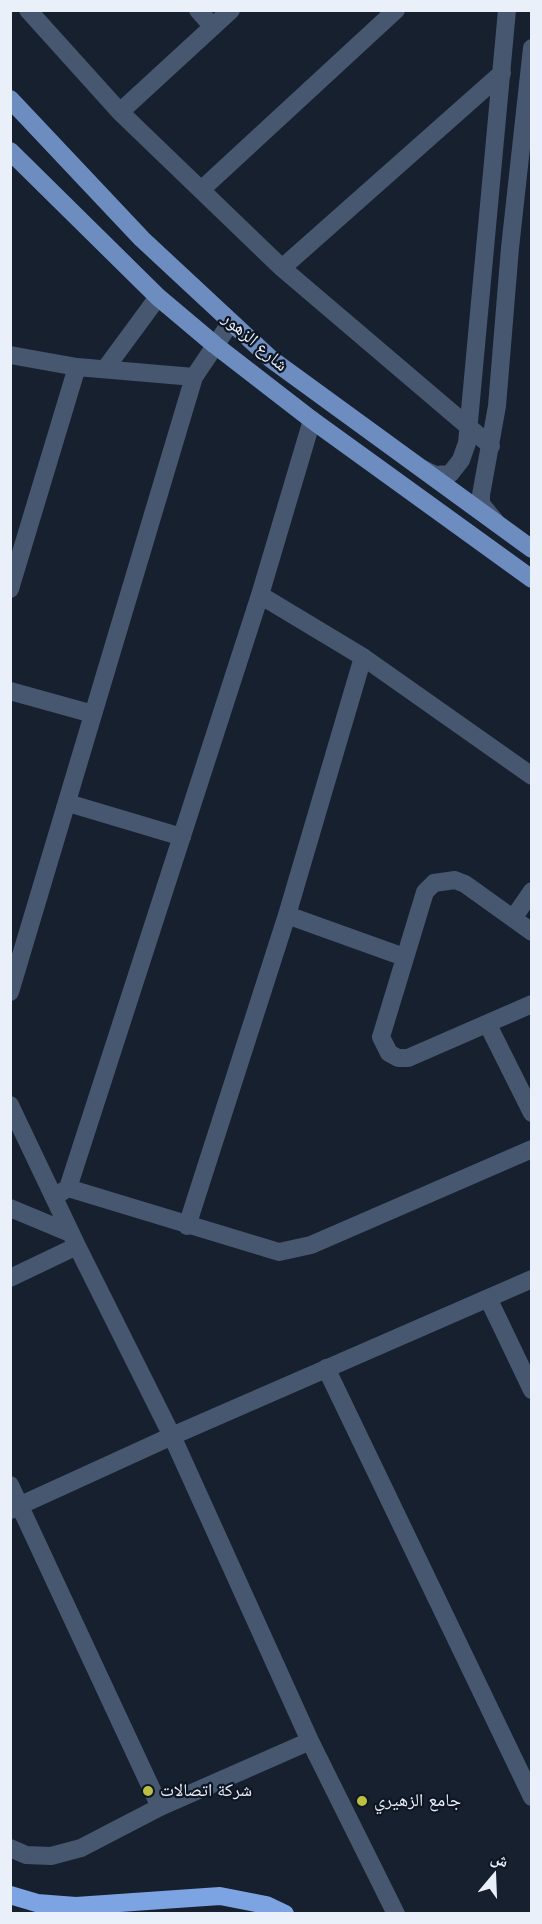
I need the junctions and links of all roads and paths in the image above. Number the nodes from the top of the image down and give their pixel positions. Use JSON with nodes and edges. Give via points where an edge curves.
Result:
{"nodes":[{"id":1,"x":28,"y":10,"type":"edge"},
{"id":2,"x":198,"y":10,"type":"edge"},
{"id":3,"x":231,"y":10,"type":"edge"},
{"id":4,"x":396,"y":10,"type":"edge"},
{"id":5,"x":507,"y":10,"type":"edge"},
{"id":6,"x":376,"y":17,"type":"edge"},
{"id":7,"x":213,"y":27,"type":"junction"},
{"id":8,"x":531,"y":48,"type":"edge"},
{"id":9,"x":502,"y":73,"type":"junction"},
{"id":10,"x":10,"y":99,"type":"edge"},
{"id":11,"x":120,"y":112,"type":"junction"},
{"id":12,"x":10,"y":150,"type":"edge"},
{"id":13,"x":201,"y":190,"type":"junction"},
{"id":14,"x":282,"y":268,"type":"junction"},
{"id":15,"x":158,"y":297,"type":"junction"},
{"id":16,"x":231,"y":322,"type":"junction"},
{"id":17,"x":215,"y":345,"type":"junction"},
{"id":18,"x":10,"y":355,"type":"edge"},
{"id":19,"x":77,"y":367,"type":"junction"},
{"id":20,"x":105,"y":369,"type":"junction"},
{"id":21,"x":194,"y":377,"type":"junction"},
{"id":22,"x":312,"y":420,"type":"junction"},
{"id":23,"x":468,"y":426,"type":"junction"},
{"id":24,"x":491,"y":446,"type":"junction"},
{"id":25,"x":419,"y":467,"type":"junction"},
{"id":26,"x":498,"y":524,"type":"junction"},
{"id":27,"x":531,"y":549,"type":"edge"},
{"id":28,"x":531,"y":579,"type":"edge"},
{"id":29,"x":10,"y":589,"type":"edge"},
{"id":30,"x":260,"y":596,"type":"junction"},
{"id":31,"x":363,"y":657,"type":"junction"},
{"id":32,"x":10,"y":692,"type":"edge"},
{"id":33,"x":93,"y":714,"type":"junction"},
{"id":34,"x":531,"y":776,"type":"edge"},
{"id":35,"x":68,"y":803,"type":"junction"},
{"id":36,"x":182,"y":837,"type":"junction"},
{"id":37,"x":531,"y":891,"type":"edge"},
{"id":38,"x":286,"y":915,"type":"junction"},
{"id":39,"x":514,"y":917,"type":"junction"},
{"id":40,"x":531,"y":932,"type":"edge"},
{"id":41,"x":404,"y":957,"type":"junction"},
{"id":42,"x":10,"y":992,"type":"edge"},
{"id":43,"x":531,"y":1004,"type":"edge"},
{"id":44,"x":488,"y":1025,"type":"junction"},
{"id":45,"x":10,"y":1105,"type":"edge"},
{"id":46,"x":531,"y":1113,"type":"edge"},
{"id":47,"x":531,"y":1149,"type":"edge"},
{"id":48,"x":61,"y":1193,"type":"junction"},
{"id":49,"x":10,"y":1208,"type":"edge"},
{"id":50,"x":187,"y":1226,"type":"junction"},
{"id":51,"x":74,"y":1239,"type":"junction"},
{"id":52,"x":10,"y":1278,"type":"edge"},
{"id":53,"x":531,"y":1279,"type":"edge"},
{"id":54,"x":488,"y":1298,"type":"junction"},
{"id":55,"x":326,"y":1368,"type":"junction"},
{"id":56,"x":531,"y":1390,"type":"edge"},
{"id":57,"x":172,"y":1436,"type":"junction"},
{"id":58,"x":10,"y":1485,"type":"edge"},
{"id":59,"x":15,"y":1508,"type":"edge"},
{"id":60,"x":310,"y":1741,"type":"junction"},
{"id":61,"x":531,"y":1797,"type":"edge"},
{"id":62,"x":160,"y":1806,"type":"junction"},
{"id":63,"x":10,"y":1848,"type":"edge"},
{"id":64,"x":10,"y":1895,"type":"edge"},
{"id":65,"x":285,"y":1914,"type":"edge"},
{"id":66,"x":396,"y":1914,"type":"edge"}],
"edges":[{"from":1,"to":11,"type":"street"},
{"from":2,"to":7,"type":"street"},
{"from":3,"to":7,"type":"street"},
{"from":4,"to":6,"type":"street"},
{"from":5,"to":9,"type":"street"},
{"from":6,"to":13,"type":"street"},
{"from":7,"to":11,"type":"street"},
{"from":8,"to":24,"type":"street"},
{"from":9,"to":14,"type":"street"},
{"from":9,"to":23,"type":"street"},
{"from":10,"to":16,"type":"main road","name":"شارع الزهور","via":[[142,239]]},
{"from":11,"to":13,"type":"street"},
{"from":12,"to":15,"type":"main road","name":"شارع الزهور"},
{"from":13,"to":14,"type":"street"},
{"from":14,"to":23,"type":"street"},
{"from":15,"to":17,"type":"main road","name":"شارع الزهور"},
{"from":15,"to":20,"type":"street"},
{"from":16,"to":17,"type":"street"},
{"from":16,"to":25,"type":"main road","name":"شارع الزهور","via":[[272,359]]},
{"from":17,"to":21,"type":"street"},
{"from":17,"to":22,"type":"main road","name":"شارع الزهور"},
{"from":18,"to":19,"type":"street"},
{"from":19,"to":20,"type":"street"},
{"from":19,"to":29,"type":"street"},
{"from":20,"to":21,"type":"street"},
{"from":21,"to":33,"type":"street"},
{"from":22,"to":28,"type":"main road","name":"شارع الزهور"},
{"from":22,"to":30,"type":"street"},
{"from":23,"to":24,"type":"street"},
{"from":23,"to":25,"type":"street","via":[[461,460],[450,474],[435,475]]},
{"from":24,"to":26,"type":"street","via":[[481,504]]},
{"from":25,"to":26,"type":"main road","name":"شارع الزهور"},
{"from":26,"to":27,"type":"main road","name":"شارع الزهور"},
{"from":30,"to":31,"type":"street"},
{"from":30,"to":36,"type":"street"},
{"from":31,"to":34,"type":"street"},
{"from":31,"to":38,"type":"street"},
{"from":32,"to":33,"type":"street"},
{"from":33,"to":35,"type":"street"},
{"from":35,"to":36,"type":"street"},
{"from":35,"to":42,"type":"street"},
{"from":36,"to":48,"type":"street"},
{"from":37,"to":39,"type":"street"},
{"from":38,"to":41,"type":"street"},
{"from":38,"to":50,"type":"street"},
{"from":39,"to":40,"type":"street"},
{"from":39,"to":41,"type":"street","via":[[465,884],[455,880],[434,883],[425,892]]},
{"from":41,"to":44,"type":"street","via":[[381,1030],[389,1053],[408,1058]]},
{"from":43,"to":44,"type":"street"},
{"from":44,"to":46,"type":"street"},
{"from":45,"to":48,"type":"street"},
{"from":47,"to":50,"type":"street","via":[[311,1245],[279,1251]]},
{"from":48,"to":50,"type":"street"},
{"from":48,"to":51,"type":"street"},
{"from":49,"to":51,"type":"street"},
{"from":51,"to":52,"type":"street"},
{"from":51,"to":57,"type":"street"},
{"from":53,"to":54,"type":"street"},
{"from":54,"to":55,"type":"street"},
{"from":54,"to":56,"type":"street"},
{"from":55,"to":57,"type":"street"},
{"from":55,"to":61,"type":"street"},
{"from":57,"to":59,"type":"street"},
{"from":57,"to":60,"type":"street"},
{"from":58,"to":59,"type":"street"},
{"from":59,"to":62,"type":"street"},
{"from":60,"to":62,"type":"street"},
{"from":60,"to":66,"type":"street"},
{"from":62,"to":63,"type":"street","via":[[81,1848],[51,1856],[26,1855]]},
{"from":64,"to":65,"type":"highway","via":[[37,1904],[76,1906],[220,1896],[266,1905]]}]}
